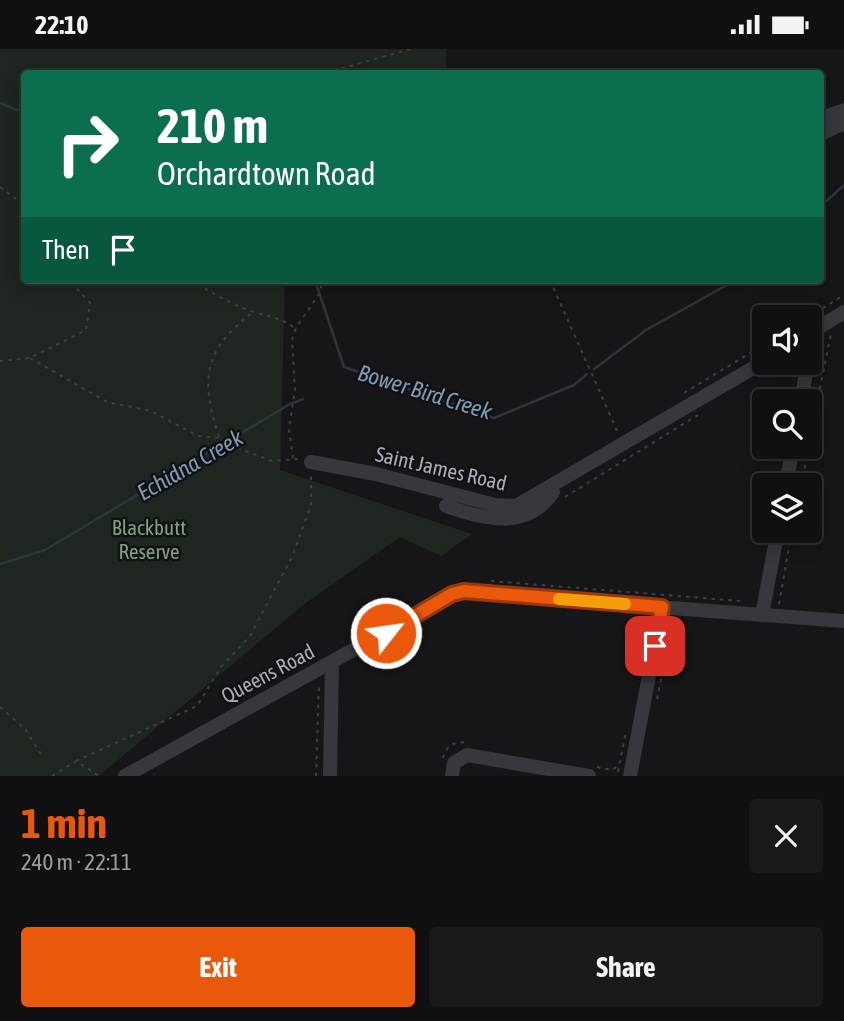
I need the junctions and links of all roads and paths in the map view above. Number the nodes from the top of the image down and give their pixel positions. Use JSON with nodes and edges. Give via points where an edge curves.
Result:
{"nodes":[{"id":1,"x":411,"y":49,"type":"edge"},
{"id":2,"x":336,"y":70,"type":"edge"},
{"id":3,"x":844,"y":110,"type":"edge"},
{"id":4,"x":824,"y":117,"type":"edge"},
{"id":5,"x":844,"y":123,"type":"edge"},
{"id":6,"x":824,"y":133,"type":"edge"},
{"id":7,"x":0,"y":187,"type":"edge"},
{"id":8,"x":21,"y":203,"type":"edge"},
{"id":9,"x":73,"y":284,"type":"edge"},
{"id":10,"x":198,"y":284,"type":"edge"},
{"id":11,"x":322,"y":284,"type":"edge"},
{"id":12,"x":552,"y":284,"type":"edge"},
{"id":13,"x":844,"y":295,"type":"edge"},
{"id":14,"x":822,"y":308,"type":"edge"},
{"id":15,"x":253,"y":312,"type":"junction"},
{"id":16,"x":844,"y":312,"type":"edge"},
{"id":17,"x":822,"y":326,"type":"edge"},
{"id":18,"x":296,"y":328,"type":"junction"},
{"id":19,"x":837,"y":329,"type":"dead end"},
{"id":20,"x":752,"y":352,"type":"edge"},
{"id":21,"x":30,"y":358,"type":"junction"},
{"id":22,"x":0,"y":361,"type":"edge"},
{"id":23,"x":752,"y":375,"type":"edge"},
{"id":24,"x":820,"y":389,"type":"edge"},
{"id":25,"x":685,"y":393,"type":"dead end"},
{"id":26,"x":710,"y":407,"type":"dead end"},
{"id":27,"x":619,"y":434,"type":"dead end"},
{"id":28,"x":219,"y":438,"type":"junction"},
{"id":29,"x":293,"y":458,"type":"junction"},
{"id":30,"x":311,"y":463,"type":"junction"},
{"id":31,"x":556,"y":485,"type":"junction"},
{"id":32,"x":565,"y":497,"type":"dead end"},
{"id":33,"x":446,"y":506,"type":"dead end"},
{"id":34,"x":776,"y":543,"type":"edge"},
{"id":35,"x":789,"y":543,"type":"edge"},
{"id":36,"x":491,"y":581,"type":"dead end"},
{"id":37,"x":752,"y":601,"type":"dead end"},
{"id":38,"x":791,"y":605,"type":"dead end"},
{"id":39,"x":662,"y":607,"type":"junction"},
{"id":40,"x":762,"y":615,"type":"junction"},
{"id":41,"x":673,"y":621,"type":"dead end"},
{"id":42,"x":844,"y":621,"type":"edge"},
{"id":43,"x":332,"y":664,"type":"junction"},
{"id":44,"x":323,"y":681,"type":"dead end"},
{"id":45,"x":656,"y":706,"type":"dead end"},
{"id":46,"x":0,"y":708,"type":"edge"},
{"id":47,"x":43,"y":757,"type":"dead end"},
{"id":48,"x":76,"y":761,"type":"junction"},
{"id":49,"x":52,"y":776,"type":"edge"},
{"id":50,"x":99,"y":776,"type":"edge"},
{"id":51,"x":125,"y":776,"type":"edge"},
{"id":52,"x":316,"y":776,"type":"edge"},
{"id":53,"x":330,"y":776,"type":"edge"},
{"id":54,"x":452,"y":776,"type":"edge"},
{"id":55,"x":589,"y":776,"type":"edge"},
{"id":56,"x":629,"y":776,"type":"edge"}],
"edges":[{"from":1,"to":2,"type":"path"},
{"from":3,"to":4,"type":"street"},
{"from":5,"to":6,"type":"street"},
{"from":7,"to":8,"type":"path"},
{"from":9,"to":21,"type":"path","via":[[90,303],[86,330]]},
{"from":10,"to":15,"type":"path"},
{"from":11,"to":18,"type":"path"},
{"from":12,"to":27,"type":"path"},
{"from":13,"to":14,"type":"path"},
{"from":15,"to":18,"type":"path","via":[[280,318]]},
{"from":15,"to":28,"type":"path","via":[[229,331],[210,364],[206,397]]},
{"from":16,"to":17,"type":"street"},
{"from":18,"to":29,"type":"path","via":[[289,429]]},
{"from":19,"to":24,"type":"path","via":[[831,333]]},
{"from":20,"to":25,"type":"path"},
{"from":21,"to":22,"type":"path"},
{"from":21,"to":28,"type":"path","via":[[107,402],[151,411],[198,436]]},
{"from":23,"to":31,"type":"street","name":"Saint James Road"},
{"from":26,"to":32,"type":"path"},
{"from":28,"to":29,"type":"path","via":[[272,461]]},
{"from":29,"to":30,"type":"path"},
{"from":30,"to":31,"type":"street","name":"Saint James Road","via":[[376,474],[507,507]]},
{"from":30,"to":48,"type":"path","via":[[311,505],[292,557],[250,636],[221,667],[197,706]]},
{"from":31,"to":33,"type":"street","name":"Saint James Road","via":[[549,498],[512,519],[498,520]]},
{"from":34,"to":40,"type":"street"},
{"from":35,"to":38,"type":"path","via":[[777,604]]},
{"from":36,"to":37,"type":"path"},
{"from":39,"to":40,"type":"street","name":"Queens Road"},
{"from":39,"to":43,"type":"street","name":"Queens Road","via":[[458,592]]},
{"from":39,"to":56,"type":"street"},
{"from":40,"to":42,"type":"street","name":"Queens Road"},
{"from":41,"to":45,"type":"path"},
{"from":43,"to":51,"type":"street","name":"Queens Road"},
{"from":43,"to":53,"type":"street"},
{"from":44,"to":52,"type":"path","via":[[317,685]]},
{"from":46,"to":47,"type":"path","via":[[25,729]]},
{"from":48,"to":49,"type":"path"},
{"from":48,"to":50,"type":"path"},
{"from":54,"to":55,"type":"street","via":[[454,763],[467,755]]}]}
